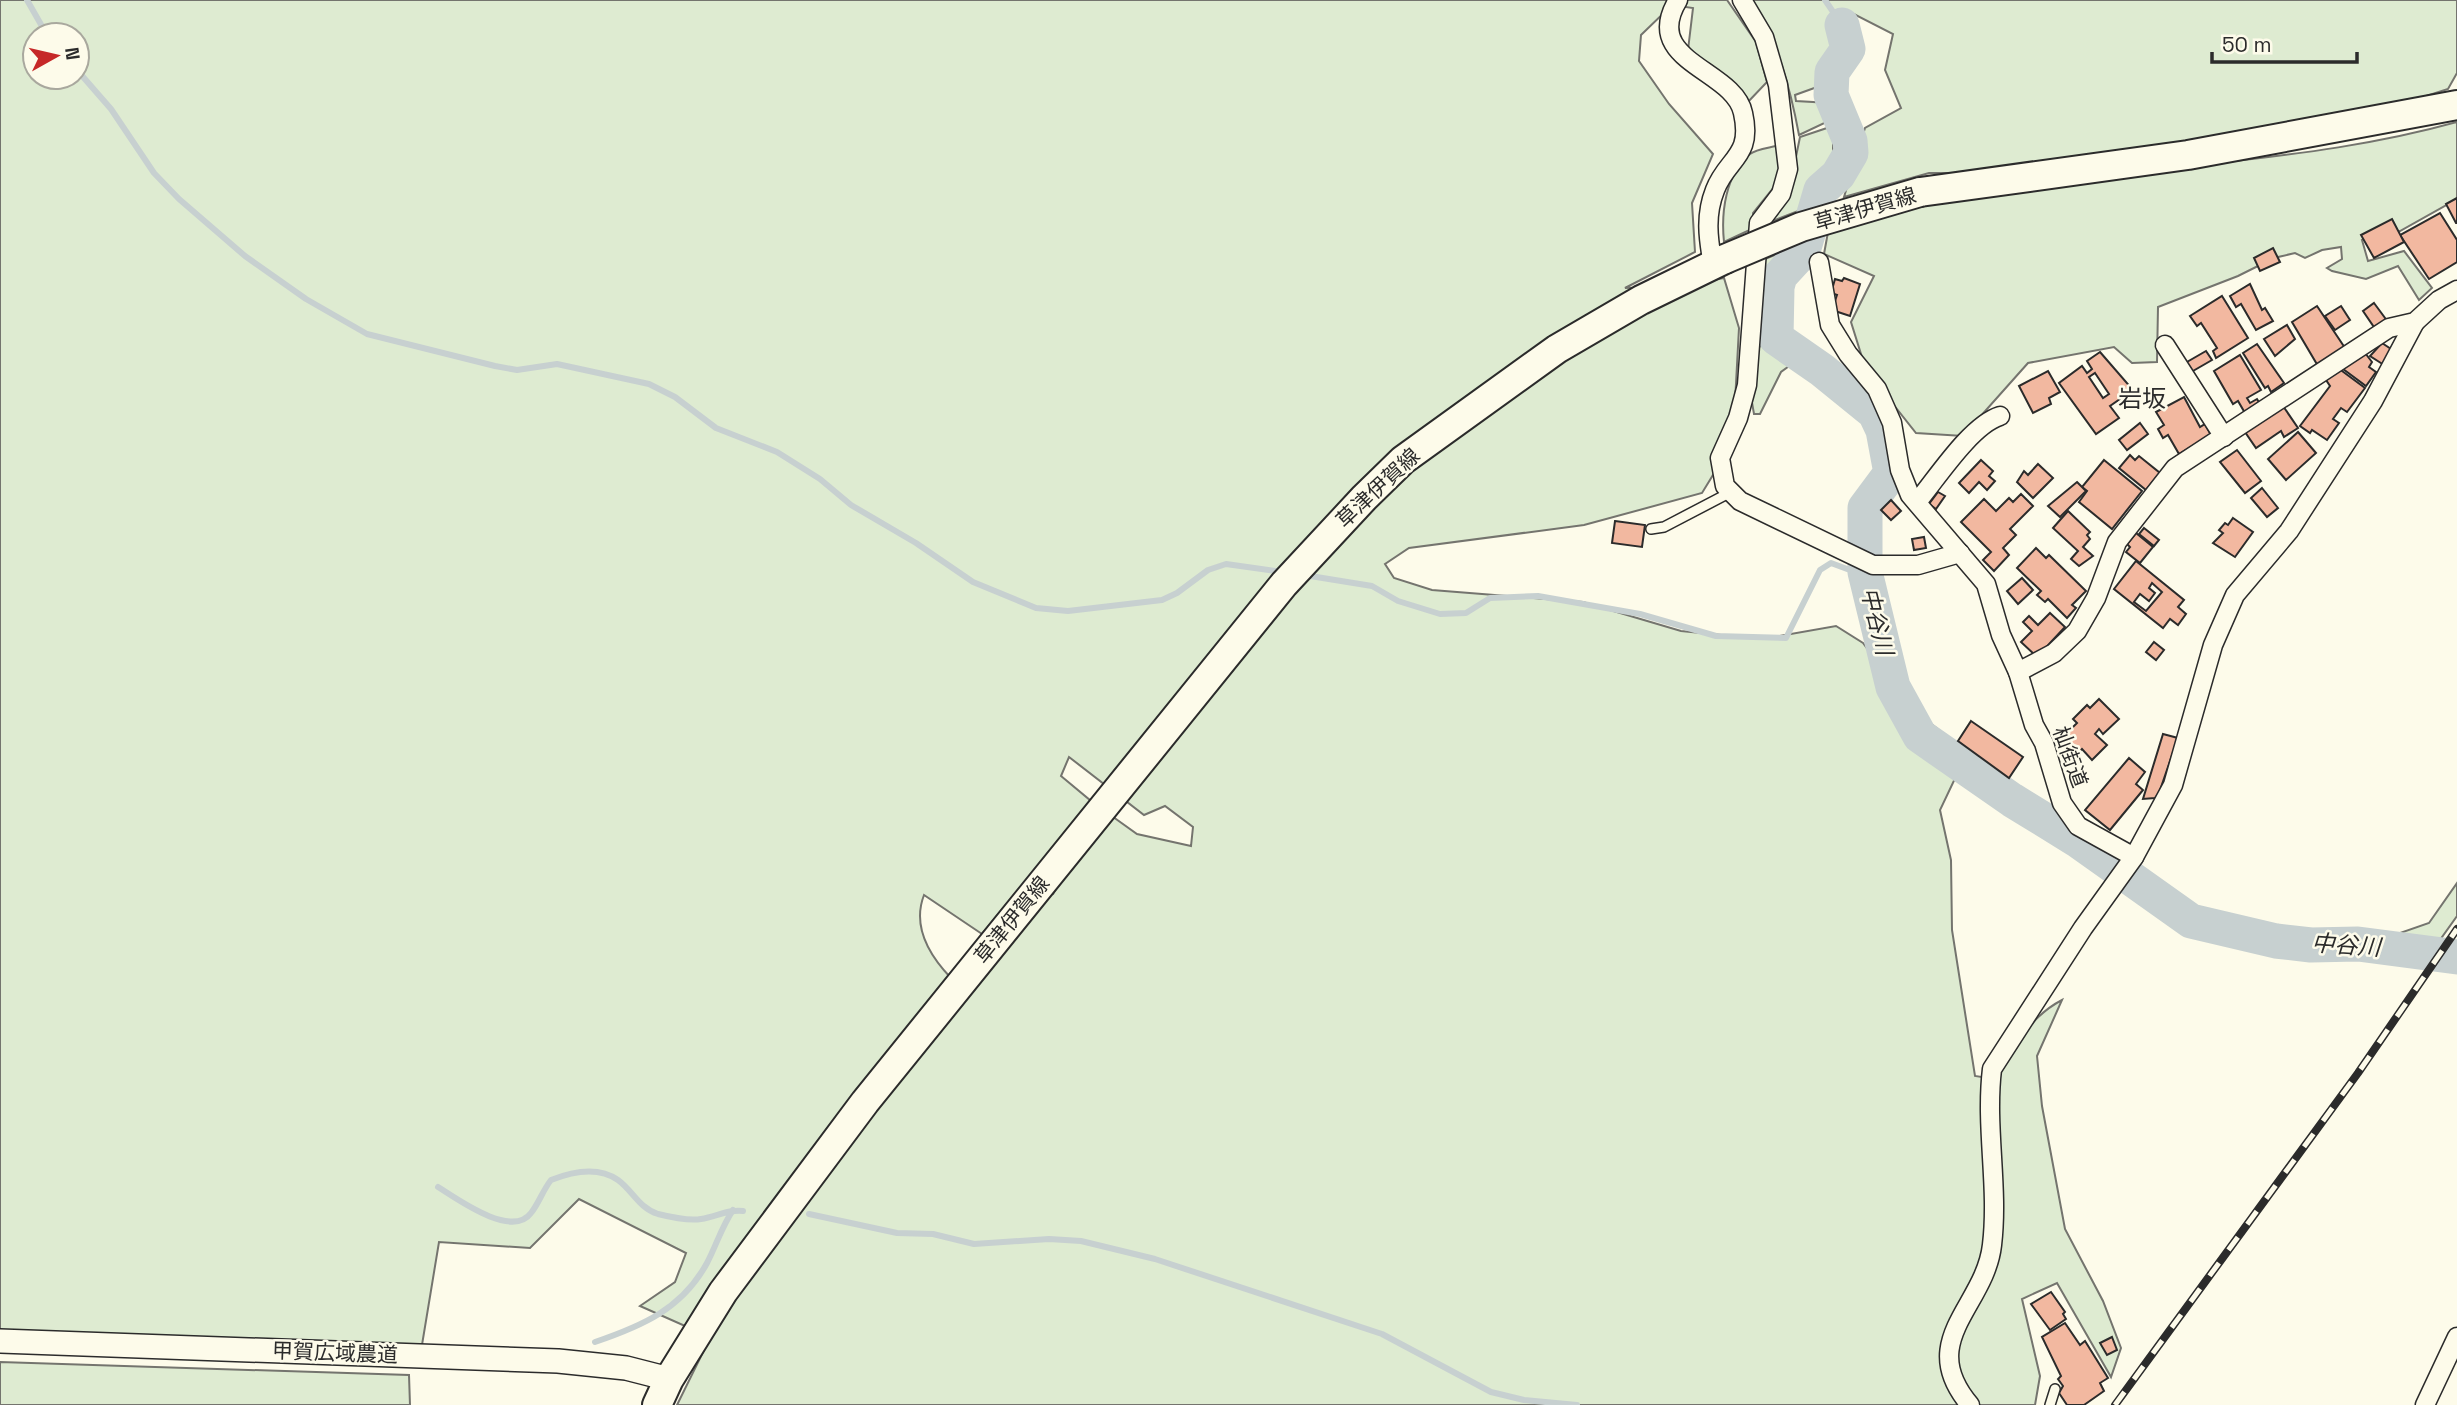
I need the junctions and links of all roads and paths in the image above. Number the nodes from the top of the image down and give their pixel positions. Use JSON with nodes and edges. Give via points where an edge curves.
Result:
{"nodes":[{"id":1,"x":1678,"y":0,"type":"edge"},
{"id":2,"x":1742,"y":0,"type":"edge"},
{"id":3,"x":2457,"y":105,"type":"edge"},
{"id":4,"x":1719,"y":262,"type":"junction"},
{"id":5,"x":1819,"y":262,"type":"dead end"},
{"id":6,"x":2457,"y":289,"type":"edge"},
{"id":7,"x":2415,"y":322,"type":"junction"},
{"id":8,"x":2165,"y":345,"type":"dead end"},
{"id":9,"x":2000,"y":416,"type":"dead end"},
{"id":10,"x":2224,"y":438,"type":"junction"},
{"id":11,"x":1731,"y":492,"type":"junction"},
{"id":12,"x":1917,"y":502,"type":"junction"},
{"id":13,"x":1651,"y":528,"type":"dead end"},
{"id":14,"x":1960,"y":553,"type":"junction"},
{"id":15,"x":2018,"y":672,"type":"junction"},
{"id":16,"x":2128,"y":865,"type":"junction"},
{"id":17,"x":2457,"y":1336,"type":"edge"},
{"id":18,"x":0,"y":1341,"type":"edge"},
{"id":19,"x":669,"y":1379,"type":"junction"},
{"id":20,"x":2055,"y":1389,"type":"dead end"},
{"id":21,"x":657,"y":1405,"type":"edge"},
{"id":22,"x":1970,"y":1405,"type":"edge"},
{"id":23,"x":2050,"y":1405,"type":"edge"},
{"id":24,"x":2425,"y":1405,"type":"edge"}],
"edges":[{"from":1,"to":4,"type":"street","via":[[1670,33],[1676,47],[1689,62],[1735,92],[1743,111],[1746,140],[1715,187],[1707,217]]},
{"from":2,"to":11,"type":"street","via":[[1765,37],[1778,85],[1788,169],[1781,194],[1759,223],[1747,385],[1720,458],[1721,477]]},
{"from":3,"to":4,"type":"main road","name":"草津伊賀線","bridge":true,"via":[[2188,155],[1920,192],[1801,227]]},
{"from":4,"to":19,"type":"main road","name":"草津伊賀線","via":[[1557,349],[1403,460],[1364,498],[1284,584],[865,1102],[723,1292]]},
{"from":5,"to":12,"type":"street","name":"杣街道","via":[[1830,325],[1877,389],[1892,423],[1900,470]]},
{"from":6,"to":7,"type":"street"},
{"from":7,"to":10,"type":"street","via":[[2389,328]]},
{"from":7,"to":16,"type":"street","via":[[2373,401],[2289,531],[2235,595],[2213,645],[2173,785]]},
{"from":8,"to":10,"type":"street"},
{"from":9,"to":12,"type":"street","via":[[1974,433]]},
{"from":10,"to":15,"type":"street","via":[[2175,468],[2117,542],[2077,631],[2054,653]]},
{"from":11,"to":13,"type":"lane","via":[[1664,527]]},
{"from":11,"to":14,"type":"street","via":[[1740,501],[1873,565],[1917,565]]},
{"from":12,"to":14,"type":"street","name":"杣街道"},
{"from":14,"to":15,"type":"street","name":"杣街道","via":[[1986,584]]},
{"from":15,"to":16,"type":"street","name":"杣街道","via":[[2062,803],[2078,826]]},
{"from":16,"to":22,"type":"street","via":[[1992,1069],[1992,1248],[1949,1344],[1950,1371],[1957,1390]]},
{"from":17,"to":24,"type":"street"},
{"from":18,"to":19,"type":"street","name":"甲賀広域農道","via":[[558,1361],[626,1367]]},
{"from":19,"to":21,"type":"main road","name":"草津伊賀線"},
{"from":20,"to":23,"type":"lane"}]}
